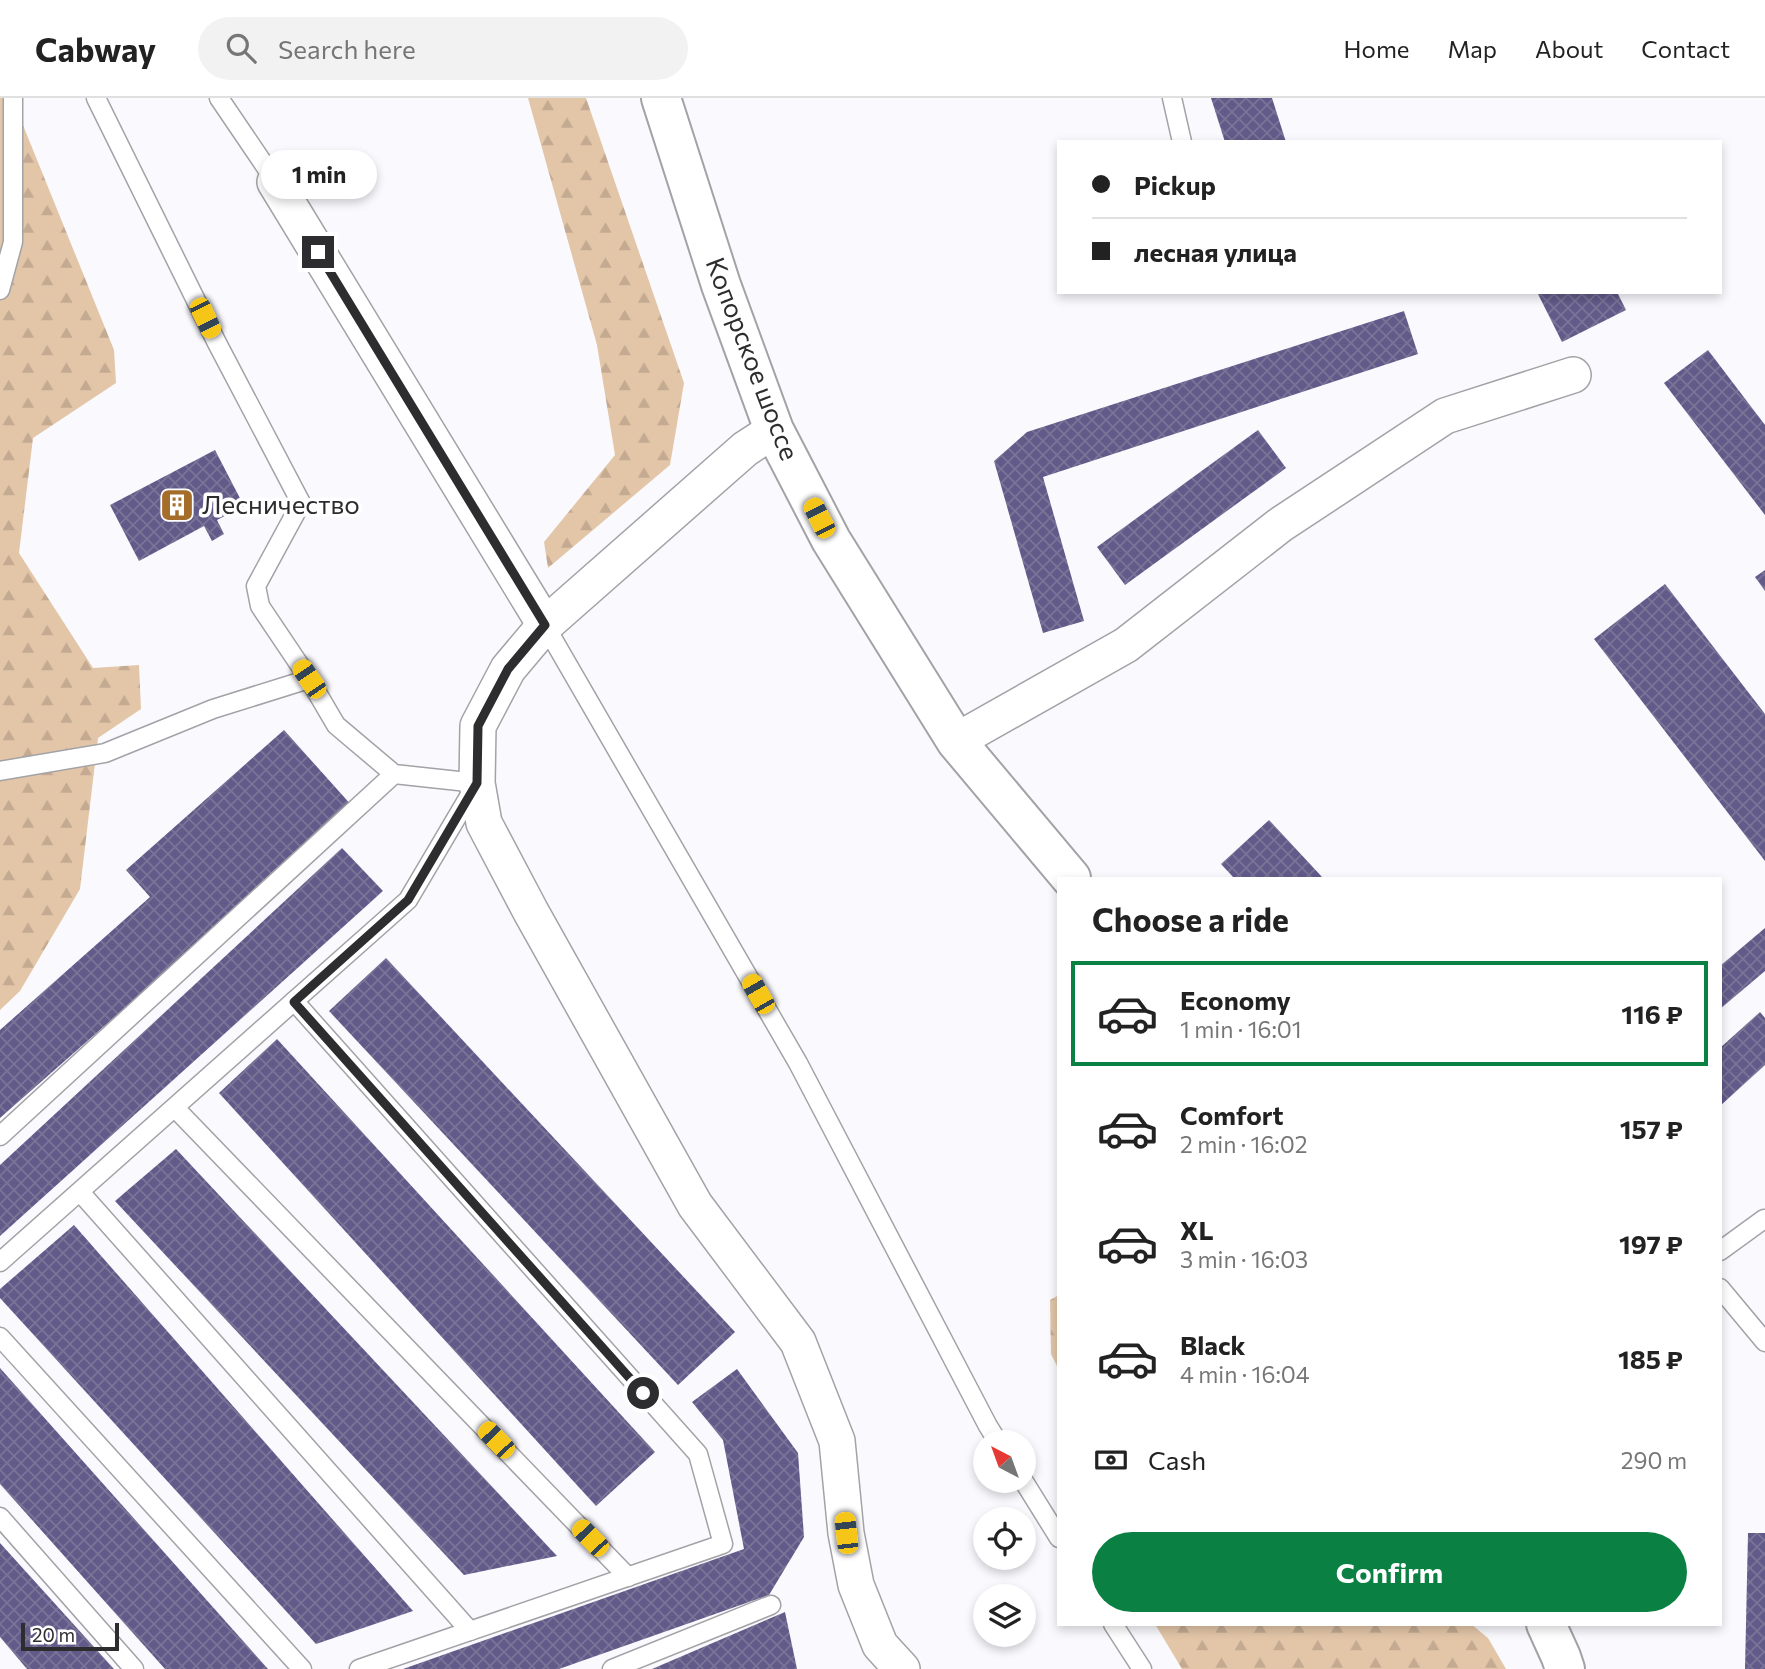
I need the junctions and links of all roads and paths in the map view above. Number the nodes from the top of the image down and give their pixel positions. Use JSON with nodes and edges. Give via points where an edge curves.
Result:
{"nodes":[{"id":1,"x":13,"y":98,"type":"edge"},
{"id":2,"x":96,"y":98,"type":"edge"},
{"id":3,"x":219,"y":98,"type":"edge"},
{"id":4,"x":661,"y":98,"type":"edge"},
{"id":5,"x":1172,"y":98,"type":"edge"},
{"id":6,"x":1182,"y":140,"type":"edge"},
{"id":7,"x":275,"y":182,"type":"joint"},
{"id":8,"x":0,"y":290,"type":"edge"},
{"id":9,"x":1573,"y":375,"type":"dead end"},
{"id":10,"x":774,"y":430,"type":"junction"},
{"id":11,"x":545,"y":625,"type":"junction"},
{"id":12,"x":309,"y":679,"type":"junction"},
{"id":13,"x":956,"y":741,"type":"junction"},
{"id":14,"x":0,"y":771,"type":"edge"},
{"id":15,"x":394,"y":774,"type":"junction"},
{"id":16,"x":477,"y":783,"type":"junction"},
{"id":17,"x":1070,"y":877,"type":"edge"},
{"id":18,"x":294,"y":1002,"type":"junction"},
{"id":19,"x":175,"y":1108,"type":"junction"},
{"id":20,"x":0,"y":1136,"type":"edge"},
{"id":21,"x":80,"y":1192,"type":"junction"},
{"id":22,"x":1764,"y":1219,"type":"edge"},
{"id":23,"x":1722,"y":1250,"type":"edge"},
{"id":24,"x":0,"y":1262,"type":"edge"},
{"id":25,"x":1722,"y":1290,"type":"edge"},
{"id":26,"x":0,"y":1337,"type":"edge"},
{"id":27,"x":1765,"y":1342,"type":"edge"},
{"id":28,"x":990,"y":1430,"type":"edge"},
{"id":29,"x":1031,"y":1493,"type":"edge"},
{"id":30,"x":0,"y":1517,"type":"edge"},
{"id":31,"x":1057,"y":1535,"type":"edge"},
{"id":32,"x":628,"y":1577,"type":"junction"},
{"id":33,"x":771,"y":1605,"type":"dead end"},
{"id":34,"x":1114,"y":1626,"type":"edge"},
{"id":35,"x":1547,"y":1626,"type":"edge"},
{"id":36,"x":470,"y":1631,"type":"junction"},
{"id":37,"x":886,"y":1661,"type":"edge"},
{"id":38,"x":134,"y":1669,"type":"edge"},
{"id":39,"x":302,"y":1669,"type":"edge"},
{"id":40,"x":359,"y":1669,"type":"edge"},
{"id":41,"x":612,"y":1669,"type":"edge"},
{"id":42,"x":1142,"y":1669,"type":"edge"},
{"id":43,"x":1565,"y":1669,"type":"edge"}],
"edges":[{"from":1,"to":8,"type":"lane","via":[[13,242]]},
{"from":2,"to":12,"type":"lane","via":[[301,503],[256,586],[260,606]]},
{"from":3,"to":7,"type":"lane"},
{"from":4,"to":10,"type":"main road","name":"Копорское шоссе"},
{"from":5,"to":6,"type":"lane"},
{"from":7,"to":11,"type":"street"},
{"from":9,"to":13,"type":"street","via":[[1445,416],[1280,525],[1126,645]]},
{"from":10,"to":11,"type":"street","via":[[745,449]]},
{"from":10,"to":13,"type":"main road","name":"Копорское шоссе","via":[[831,540]]},
{"from":11,"to":16,"type":"street","via":[[508,669],[478,726]]},
{"from":11,"to":28,"type":"lane","via":[[797,1063]]},
{"from":12,"to":14,"type":"lane","via":[[213,709],[104,753]]},
{"from":12,"to":15,"type":"lane","via":[[335,725]]},
{"from":13,"to":17,"type":"main road","name":"Копорское шоссе"},
{"from":15,"to":16,"type":"lane"},
{"from":15,"to":20,"type":"lane"},
{"from":16,"to":18,"type":"lane","via":[[408,900]]},
{"from":16,"to":37,"type":"street","via":[[484,823],[695,1205],[798,1342],[837,1441],[856,1585]]},
{"from":18,"to":19,"type":"lane"},
{"from":18,"to":32,"type":"lane","via":[[698,1454],[723,1544]]},
{"from":19,"to":21,"type":"lane"},
{"from":19,"to":32,"type":"lane"},
{"from":21,"to":24,"type":"lane"},
{"from":21,"to":36,"type":"lane"},
{"from":22,"to":23,"type":"lane"},
{"from":25,"to":27,"type":"lane"},
{"from":26,"to":39,"type":"lane"},
{"from":29,"to":31,"type":"lane"},
{"from":30,"to":38,"type":"lane"},
{"from":32,"to":36,"type":"lane"},
{"from":33,"to":41,"type":"lane"},
{"from":34,"to":42,"type":"lane"},
{"from":35,"to":43,"type":"main road"},
{"from":36,"to":40,"type":"lane"}]}
